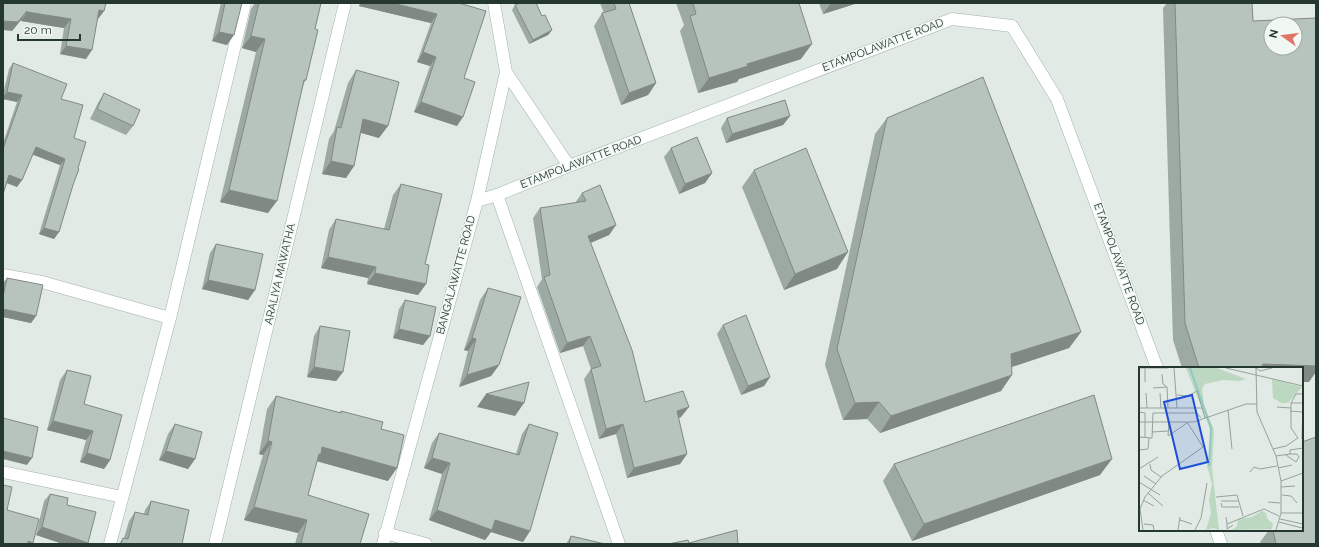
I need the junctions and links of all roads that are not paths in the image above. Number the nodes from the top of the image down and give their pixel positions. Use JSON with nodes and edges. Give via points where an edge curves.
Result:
{"nodes":[{"id":1,"x":245,"y":3,"type":"edge"},
{"id":2,"x":345,"y":3,"type":"edge"},
{"id":3,"x":494,"y":3,"type":"edge"},
{"id":4,"x":506,"y":72,"type":"junction"},
{"id":5,"x":569,"y":166,"type":"junction"},
{"id":6,"x":497,"y":195,"type":"junction"},
{"id":7,"x":477,"y":201,"type":"junction"},
{"id":8,"x":3,"y":274,"type":"edge"},
{"id":9,"x":170,"y":318,"type":"junction"},
{"id":10,"x":1157,"y":367,"type":"edge"},
{"id":11,"x":3,"y":472,"type":"edge"},
{"id":12,"x":122,"y":497,"type":"junction"},
{"id":13,"x":1216,"y":531,"type":"edge"},
{"id":14,"x":384,"y":539,"type":"edge"},
{"id":15,"x":110,"y":544,"type":"edge"},
{"id":16,"x":215,"y":544,"type":"edge"},
{"id":17,"x":426,"y":544,"type":"edge"},
{"id":18,"x":619,"y":544,"type":"edge"},
{"id":19,"x":1221,"y":544,"type":"edge"}],
"edges":[{"from":1,"to":9,"type":"street"},
{"from":2,"to":16,"type":"street","name":"ARALIYA MAWATHA"},
{"from":3,"to":4,"type":"street","name":"BANGALAWATTE ROAD"},
{"from":4,"to":5,"type":"street"},
{"from":4,"to":7,"type":"street","name":"BANGALAWATTE ROAD"},
{"from":5,"to":6,"type":"street","name":"ETAMPOLAWATTE ROAD"},
{"from":5,"to":10,"type":"street","name":"ETAMPOLAWATTE ROAD","via":[[952,19],[1012,26],[1057,99]]},
{"from":6,"to":7,"type":"street","name":"ETAMPOLAWATTE ROAD"},
{"from":6,"to":18,"type":"street"},
{"from":7,"to":14,"type":"street","name":"BANGALAWATTE ROAD"},
{"from":8,"to":9,"type":"street","via":[[42,282]]},
{"from":9,"to":12,"type":"street"},
{"from":11,"to":12,"type":"street"},
{"from":12,"to":15,"type":"street"},
{"from":13,"to":19,"type":"street"},
{"from":14,"to":17,"type":"street"}]}
